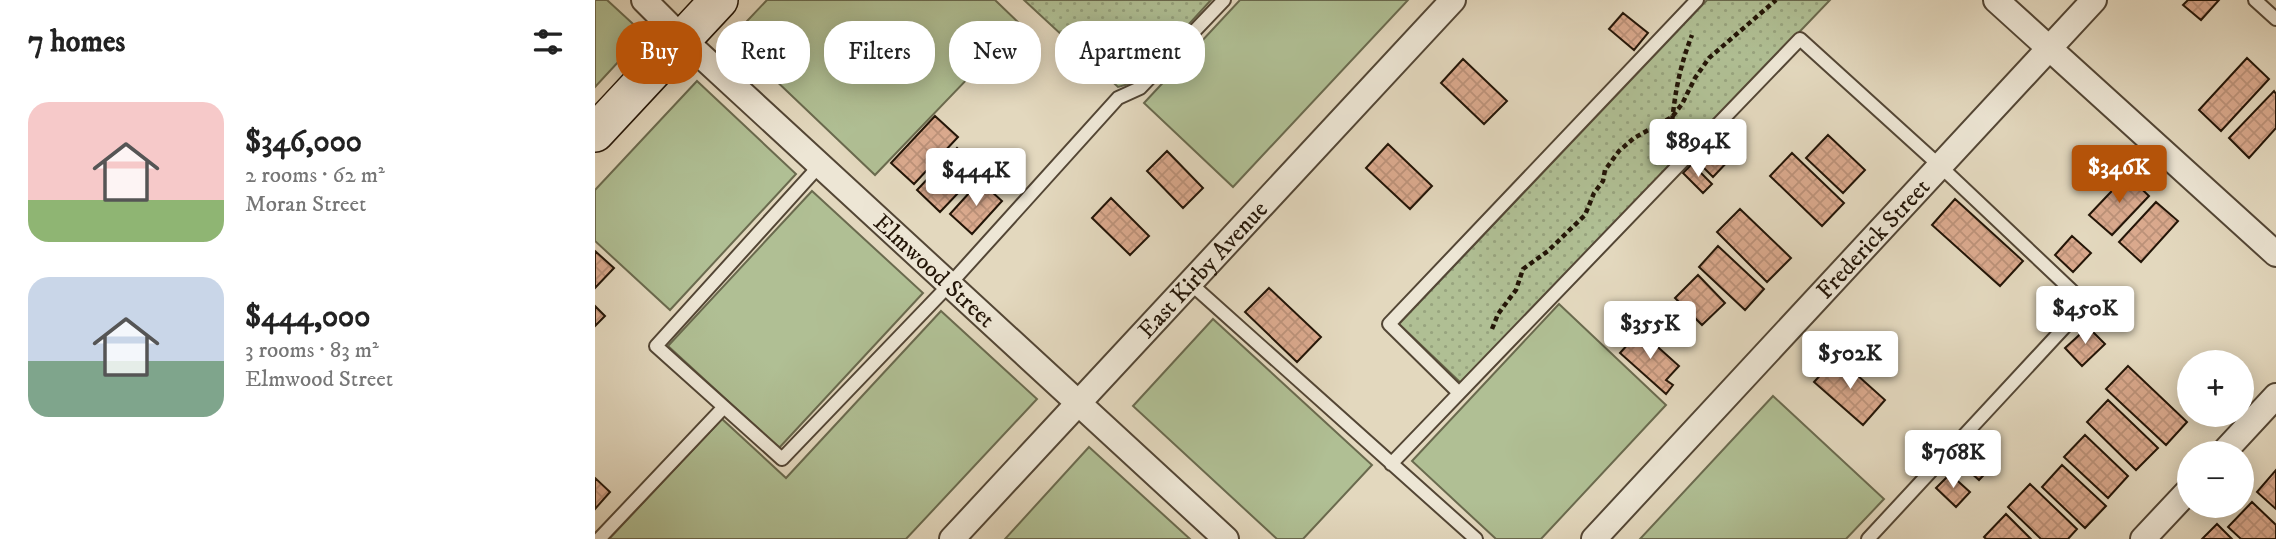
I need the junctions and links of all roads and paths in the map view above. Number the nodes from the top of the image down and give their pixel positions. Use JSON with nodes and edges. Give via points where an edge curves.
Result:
{"nodes":[{"id":1,"x":644,"y":0,"type":"edge"},
{"id":2,"x":719,"y":0,"type":"edge"},
{"id":3,"x":1224,"y":0,"type":"edge"},
{"id":4,"x":1453,"y":0,"type":"edge"},
{"id":5,"x":1697,"y":0,"type":"edge"},
{"id":6,"x":1776,"y":0,"type":"edge"},
{"id":7,"x":1996,"y":0,"type":"edge"},
{"id":8,"x":2094,"y":0,"type":"edge"},
{"id":9,"x":2255,"y":0,"type":"edge"},
{"id":10,"x":2276,"y":19,"type":"edge"},
{"id":11,"x":665,"y":21,"type":"edge"},
{"id":12,"x":700,"y":21,"type":"edge"},
{"id":13,"x":1695,"y":30,"type":"dead end"},
{"id":14,"x":2049,"y":49,"type":"junction"},
{"id":15,"x":702,"y":56,"type":"edge"},
{"id":16,"x":641,"y":84,"type":"edge"},
{"id":17,"x":1672,"y":117,"type":"junction"},
{"id":18,"x":595,"y":133,"type":"edge"},
{"id":19,"x":820,"y":164,"type":"junction"},
{"id":20,"x":1940,"y":166,"type":"junction"},
{"id":21,"x":1666,"y":178,"type":"junction"},
{"id":22,"x":2276,"y":254,"type":"edge"},
{"id":23,"x":1190,"y":283,"type":"junction"},
{"id":24,"x":950,"y":284,"type":"junction"},
{"id":25,"x":1485,"y":366,"type":"junction"},
{"id":26,"x":1459,"y":393,"type":"junction"},
{"id":27,"x":2276,"y":396,"type":"edge"},
{"id":28,"x":1079,"y":403,"type":"junction"},
{"id":29,"x":724,"y":407,"type":"junction"},
{"id":30,"x":2234,"y":441,"type":"edge"},
{"id":31,"x":1391,"y":464,"type":"junction"},
{"id":32,"x":2177,"y":502,"type":"edge"},
{"id":33,"x":599,"y":539,"type":"edge"},
{"id":34,"x":953,"y":539,"type":"edge"},
{"id":35,"x":1226,"y":539,"type":"edge"},
{"id":36,"x":1476,"y":539,"type":"edge"},
{"id":37,"x":1594,"y":539,"type":"edge"},
{"id":38,"x":1868,"y":539,"type":"edge"},
{"id":39,"x":2143,"y":539,"type":"edge"}],
"edges":[{"from":1,"to":11,"type":"street","name":"Elmwood Street"},
{"from":2,"to":12,"type":"street"},
{"from":3,"to":24,"type":"lane","via":[[1140,88],[1118,98]]},
{"from":4,"to":23,"type":"street","name":"East Kirby Avenue"},
{"from":5,"to":26,"type":"lane","via":[[1389,324]]},
{"from":6,"to":17,"type":"path","via":[[1709,58]]},
{"from":7,"to":14,"type":"street"},
{"from":8,"to":14,"type":"street","name":"Frederick Street"},
{"from":9,"to":10,"type":"lane"},
{"from":13,"to":17,"type":"path","via":[[1682,62]]},
{"from":14,"to":20,"type":"street","name":"Frederick Street"},
{"from":14,"to":22,"type":"street"},
{"from":15,"to":19,"type":"street","name":"Elmwood Street"},
{"from":16,"to":18,"type":"street"},
{"from":17,"to":21,"type":"path"},
{"from":17,"to":25,"type":"path","via":[[1619,151],[1585,215],[1523,270],[1516,290],[1497,314],[1486,344]]},
{"from":19,"to":24,"type":"street","name":"Elmwood Street"},
{"from":19,"to":29,"type":"lane","via":[[656,346]]},
{"from":20,"to":21,"type":"lane","via":[[1800,40]]},
{"from":20,"to":37,"type":"street","name":"Frederick Street"},
{"from":20,"to":38,"type":"lane","via":[[2086,304]]},
{"from":21,"to":25,"type":"lane"},
{"from":23,"to":28,"type":"street","name":"East Kirby Avenue"},
{"from":23,"to":31,"type":"lane"},
{"from":24,"to":28,"type":"street","name":"Elmwood Street"},
{"from":24,"to":29,"type":"lane","via":[[782,459]]},
{"from":25,"to":26,"type":"lane"},
{"from":26,"to":31,"type":"lane"},
{"from":27,"to":30,"type":"street"},
{"from":28,"to":34,"type":"street","name":"East Kirby Avenue"},
{"from":28,"to":35,"type":"street","name":"Elmwood Street"},
{"from":29,"to":33,"type":"lane"},
{"from":31,"to":36,"type":"lane"},
{"from":32,"to":39,"type":"street"}]}
